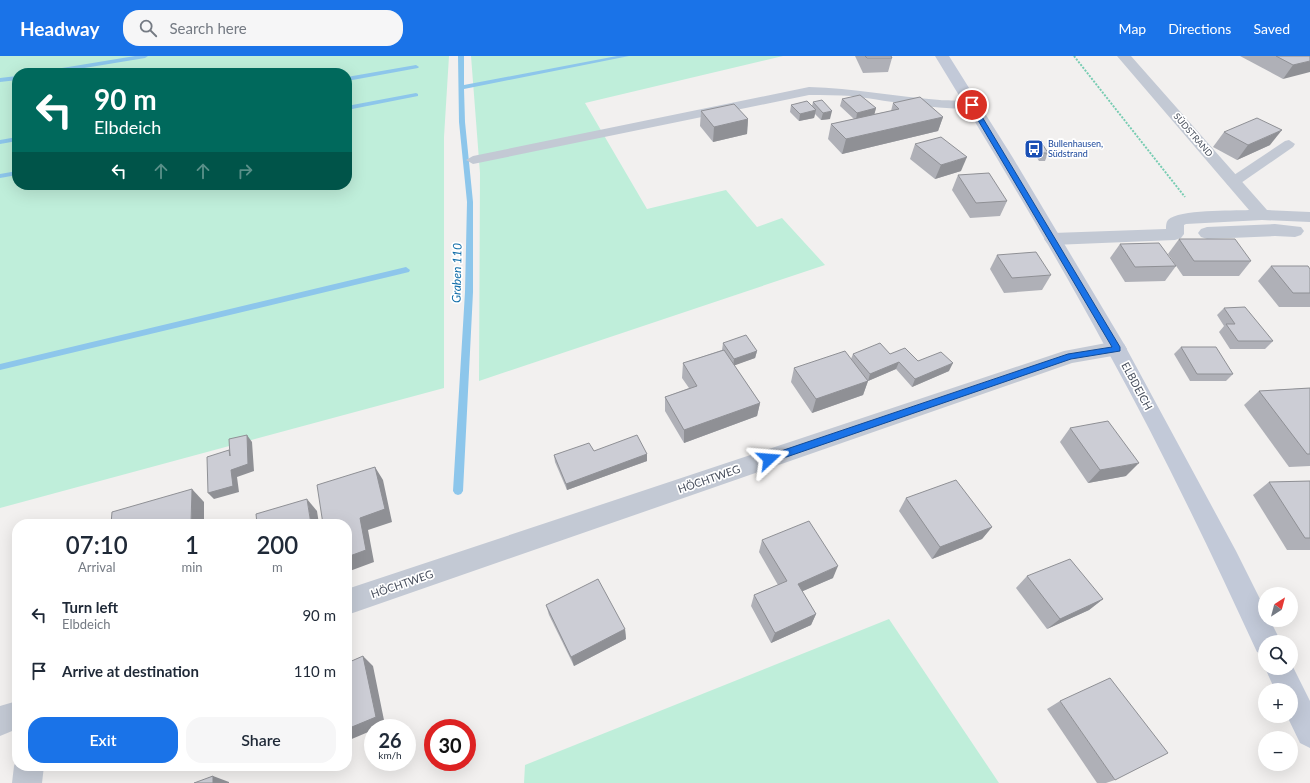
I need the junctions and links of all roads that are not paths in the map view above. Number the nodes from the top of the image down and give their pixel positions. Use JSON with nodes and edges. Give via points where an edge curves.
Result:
{"nodes":[{"id":1,"x":942,"y":56,"type":"edge"},
{"id":2,"x":1124,"y":56,"type":"edge"},
{"id":3,"x":972,"y":105,"type":"junction"},
{"id":4,"x":1289,"y":144,"type":"dead end"},
{"id":5,"x":473,"y":160,"type":"dead end"},
{"id":6,"x":1233,"y":182,"type":"junction"},
{"id":7,"x":1262,"y":215,"type":"junction"},
{"id":8,"x":1310,"y":217,"type":"edge"},
{"id":9,"x":1310,"y":232,"type":"edge"},
{"id":10,"x":1175,"y":234,"type":"junction"},
{"id":11,"x":1053,"y":239,"type":"junction"},
{"id":12,"x":1117,"y":349,"type":"junction"},
{"id":13,"x":352,"y":600,"type":"edge"},
{"id":14,"x":1264,"y":635,"type":"edge"},
{"id":15,"x":1298,"y":708,"type":"edge"},
{"id":16,"x":12,"y":716,"type":"edge"},
{"id":17,"x":0,"y":720,"type":"edge"},
{"id":18,"x":1310,"y":734,"type":"edge"},
{"id":19,"x":28,"y":771,"type":"edge"},
{"id":20,"x":27,"y":783,"type":"edge"}],
"edges":[{"from":1,"to":3,"type":"street","name":"ELBDEICH"},
{"from":2,"to":6,"type":"street","name":"SÜDSTRAND"},
{"from":3,"to":5,"type":"lane","via":[[943,105],[834,90],[809,92]]},
{"from":3,"to":11,"type":"street","name":"ELBDEICH"},
{"from":4,"to":6,"type":"lane"},
{"from":6,"to":7,"type":"street","name":"SÜDSTRAND"},
{"from":7,"to":8,"type":"street"},
{"from":7,"to":10,"type":"street","via":[[1182,219],[1175,223]]},
{"from":9,"to":10,"type":"street","via":[[1274,230]]},
{"from":10,"to":11,"type":"street"},
{"from":11,"to":12,"type":"street","name":"ELBDEICH"},
{"from":12,"to":13,"type":"street","name":"HÖCHTWEG","via":[[1071,356]]},
{"from":12,"to":14,"type":"street","name":"ELBDEICH","via":[[1227,559]]},
{"from":15,"to":18,"type":"street"},
{"from":16,"to":17,"type":"street"},
{"from":19,"to":20,"type":"street"}]}
